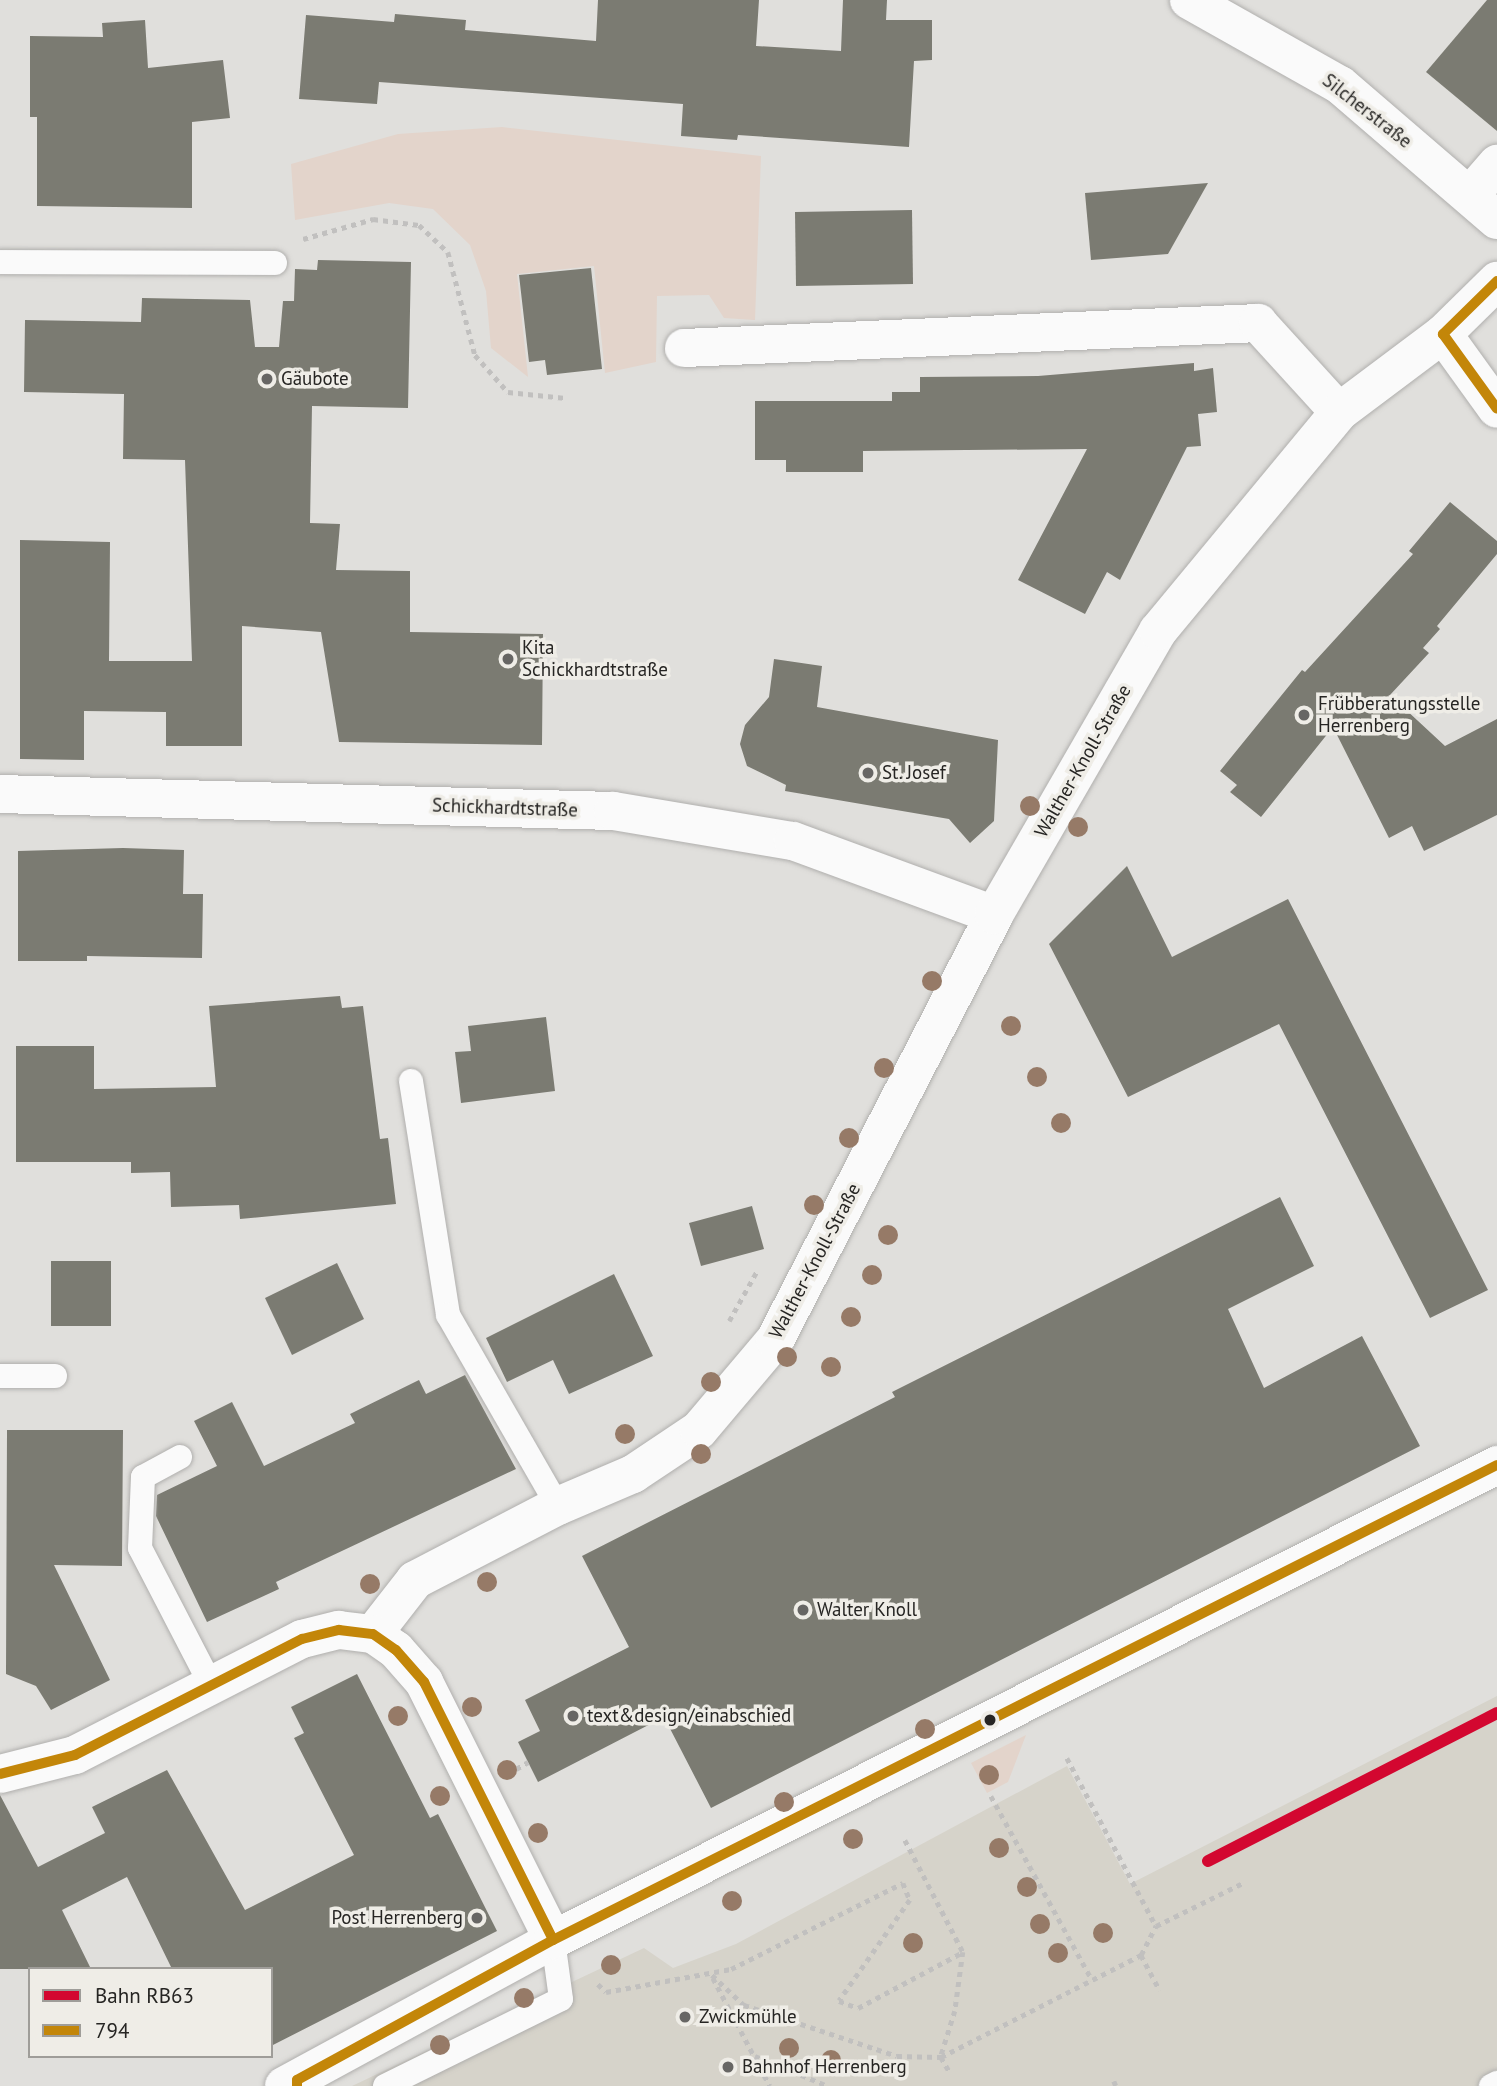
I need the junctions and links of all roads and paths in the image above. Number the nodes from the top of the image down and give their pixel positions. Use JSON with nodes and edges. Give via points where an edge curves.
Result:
{"nodes":[{"id":1,"x":1189,"y":0,"type":"edge"},
{"id":2,"x":1497,"y":164,"type":"edge"},
{"id":3,"x":1484,"y":207,"type":"edge"},
{"id":4,"x":0,"y":262,"type":"edge"},
{"id":5,"x":275,"y":263,"type":"joint"},
{"id":6,"x":1497,"y":281,"type":"edge"},
{"id":7,"x":1443,"y":334,"type":"junction"},
{"id":8,"x":684,"y":348,"type":"dead end"},
{"id":9,"x":566,"y":398,"type":"dead end"},
{"id":10,"x":1497,"y":409,"type":"edge"},
{"id":11,"x":1339,"y":412,"type":"junction"},
{"id":12,"x":0,"y":794,"type":"edge"},
{"id":13,"x":994,"y":915,"type":"junction"},
{"id":14,"x":411,"y":1081,"type":"dead end"},
{"id":15,"x":0,"y":1376,"type":"edge"},
{"id":16,"x":55,"y":1376,"type":"dead end"},
{"id":17,"x":180,"y":1457,"type":"dead end"},
{"id":18,"x":1497,"y":1465,"type":"edge"},
{"id":19,"x":558,"y":1506,"type":"junction"},
{"id":20,"x":373,"y":1634,"type":"junction"},
{"id":21,"x":212,"y":1687,"type":"junction"},
{"id":22,"x":1068,"y":1758,"type":"dead end"},
{"id":23,"x":0,"y":1774,"type":"edge"},
{"id":24,"x":990,"y":1796,"type":"dead end"},
{"id":25,"x":905,"y":1840,"type":"dead end"},
{"id":26,"x":1245,"y":1882,"type":"dead end"},
{"id":27,"x":1156,"y":1926,"type":"junction"},
{"id":28,"x":553,"y":1940,"type":"junction"},
{"id":29,"x":963,"y":1952,"type":"junction"},
{"id":30,"x":1141,"y":1955,"type":"junction"},
{"id":31,"x":711,"y":1974,"type":"junction"},
{"id":32,"x":1092,"y":1980,"type":"junction"},
{"id":33,"x":1160,"y":1990,"type":"dead end"},
{"id":34,"x":606,"y":1992,"type":"dead end"},
{"id":35,"x":754,"y":2056,"type":"junction"},
{"id":36,"x":941,"y":2057,"type":"junction"},
{"id":37,"x":949,"y":2071,"type":"dead end"},
{"id":38,"x":1497,"y":2083,"type":"edge"},
{"id":39,"x":296,"y":2084,"type":"edge"},
{"id":40,"x":385,"y":2086,"type":"edge"},
{"id":41,"x":770,"y":2086,"type":"edge"},
{"id":42,"x":828,"y":2086,"type":"edge"},
{"id":43,"x":1491,"y":2086,"type":"edge"}],
"edges":[{"from":1,"to":3,"type":"street","name":"Silcherstraße","via":[[1340,85]]},
{"from":2,"to":3,"type":"street"},
{"from":4,"to":5,"type":"lane"},
{"from":5,"to":9,"type":"path","via":[[300,240],[373,219],[419,225],[448,252],[475,355],[508,392]]},
{"from":6,"to":7,"type":"street","name":"Walther-Knoll-Straße"},
{"from":7,"to":10,"type":"street"},
{"from":7,"to":11,"type":"street","name":"Walther-Knoll-Straße"},
{"from":8,"to":11,"type":"street","via":[[1258,323]]},
{"from":11,"to":13,"type":"street","name":"Walther-Knoll-Straße","via":[[1158,631]]},
{"from":12,"to":13,"type":"street","name":"Schickhardtstraße","via":[[613,811],[793,841]]},
{"from":13,"to":19,"type":"street","name":"Walther-Knoll-Straße","via":[[775,1340],[699,1430],[633,1474]]},
{"from":14,"to":19,"type":"lane","via":[[448,1315]]},
{"from":15,"to":16,"type":"lane"},
{"from":17,"to":21,"type":"lane","via":[[143,1477],[139,1548]]},
{"from":18,"to":28,"type":"street"},
{"from":19,"to":20,"type":"street","name":"Walther-Knoll-Straße","via":[[415,1580]]},
{"from":20,"to":21,"type":"street","via":[[339,1630],[302,1639]]},
{"from":20,"to":28,"type":"street","via":[[396,1650],[424,1682]]},
{"from":21,"to":23,"type":"street","via":[[75,1755]]},
{"from":22,"to":27,"type":"path"},
{"from":24,"to":32,"type":"path"},
{"from":25,"to":29,"type":"path"},
{"from":26,"to":27,"type":"path"},
{"from":27,"to":30,"type":"path"},
{"from":28,"to":39,"type":"street"},
{"from":28,"to":40,"type":"lane","via":[[561,1999]]},
{"from":29,"to":31,"type":"path","via":[[858,2008],[839,2001],[910,1900],[903,1883],[731,1969]]},
{"from":29,"to":36,"type":"path","via":[[955,2011]]},
{"from":30,"to":32,"type":"path"},
{"from":30,"to":33,"type":"path"},
{"from":31,"to":34,"type":"path"},
{"from":31,"to":35,"type":"path"},
{"from":31,"to":36,"type":"path","via":[[744,2005],[897,2056]]},
{"from":32,"to":36,"type":"path"},
{"from":35,"to":41,"type":"path"},
{"from":35,"to":42,"type":"path"},
{"from":36,"to":37,"type":"path"},
{"from":38,"to":43,"type":"lane"}]}
